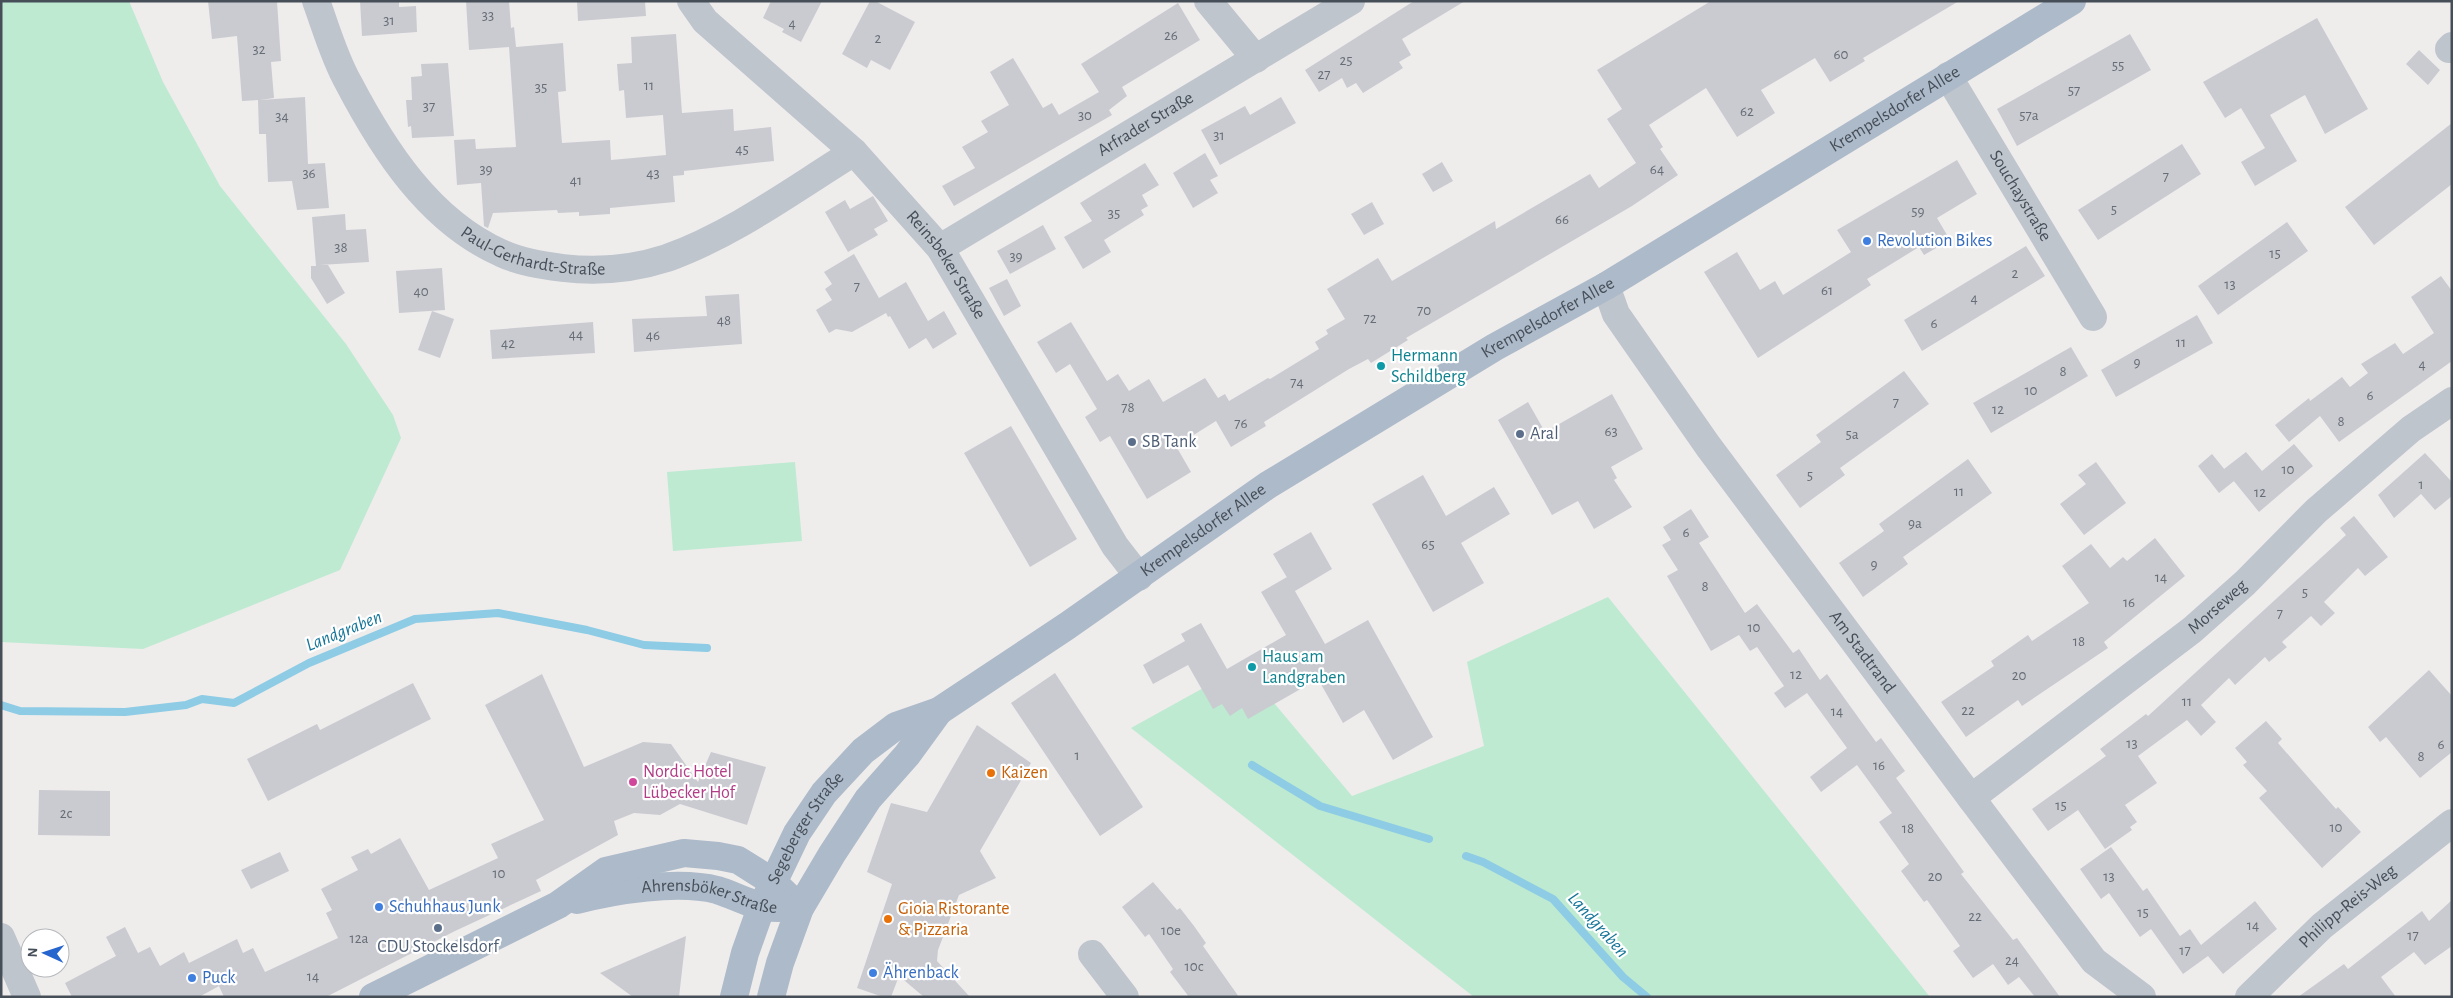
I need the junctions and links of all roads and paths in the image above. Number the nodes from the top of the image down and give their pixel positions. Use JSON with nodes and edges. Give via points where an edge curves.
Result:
{"nodes":[{"id":1,"x":316,"y":1,"type":"edge"},
{"id":2,"x":691,"y":1,"type":"edge"},
{"id":3,"x":1208,"y":1,"type":"edge"},
{"id":4,"x":1352,"y":1,"type":"edge"},
{"id":5,"x":2072,"y":1,"type":"edge"},
{"id":6,"x":1256,"y":59,"type":"junction"},
{"id":7,"x":1948,"y":76,"type":"junction"},
{"id":8,"x":854,"y":152,"type":"junction"},
{"id":9,"x":940,"y":248,"type":"junction"},
{"id":10,"x":1606,"y":286,"type":"junction"},
{"id":11,"x":2093,"y":317,"type":"dead end"},
{"id":12,"x":2452,"y":401,"type":"edge"},
{"id":13,"x":1139,"y":577,"type":"junction"},
{"id":14,"x":1031,"y":649,"type":"joint"},
{"id":15,"x":939,"y":711,"type":"junction"},
{"id":16,"x":1971,"y":798,"type":"junction"},
{"id":17,"x":2452,"y":823,"type":"edge"},
{"id":18,"x":773,"y":882,"type":"junction"},
{"id":19,"x":558,"y":905,"type":"junction"},
{"id":20,"x":761,"y":908,"type":"junction"},
{"id":21,"x":800,"y":908,"type":"junction"},
{"id":22,"x":1,"y":936,"type":"edge"},
{"id":23,"x":1092,"y":954,"type":"dead end"},
{"id":24,"x":409,"y":987,"type":"edge"},
{"id":25,"x":28,"y":997,"type":"edge"},
{"id":26,"x":373,"y":997,"type":"edge"},
{"id":27,"x":734,"y":997,"type":"edge"},
{"id":28,"x":771,"y":997,"type":"edge"},
{"id":29,"x":1125,"y":997,"type":"edge"},
{"id":30,"x":2142,"y":997,"type":"edge"},
{"id":31,"x":2249,"y":997,"type":"edge"}],
"edges":[{"from":1,"to":8,"type":"street","name":"Paul-Gerhardt-Straße","via":[[347,81],[397,166],[452,224],[500,253],[533,264],[576,269],[621,269],[666,258],[708,240]]},
{"from":2,"to":8,"type":"street","name":"Reinsbeker Straße","via":[[705,21]]},
{"from":3,"to":6,"type":"street"},
{"from":4,"to":6,"type":"street","name":"Arfrader Straße"},
{"from":5,"to":7,"type":"main road","name":"Krempelsdorfer Allee"},
{"from":6,"to":9,"type":"street","name":"Arfrader Straße"},
{"from":7,"to":10,"type":"main road","name":"Krempelsdorfer Allee"},
{"from":7,"to":11,"type":"street","name":"Souchaystraße"},
{"from":8,"to":9,"type":"street","name":"Reinsbeker Straße"},
{"from":9,"to":13,"type":"street","name":"Reinsbeker Straße","via":[[1115,546]]},
{"from":10,"to":13,"type":"main road","name":"Krempelsdorfer Allee","via":[[1495,347],[1268,486]]},
{"from":10,"to":16,"type":"street","name":"Am Stadtrand","via":[[1616,314],[1708,446]]},
{"from":12,"to":16,"type":"street","name":"Morseweg","via":[[2411,429],[2316,511],[2245,583],[2192,630]]},
{"from":13,"to":14,"type":"main road","name":"Krempelsdorfer Allee"},
{"from":14,"to":15,"type":"main road","name":"Segeberger Straße"},
{"from":15,"to":18,"type":"main road","name":"Segeberger Straße","via":[[896,726],[863,751],[809,813]]},
{"from":15,"to":21,"type":"main road","name":"Segeberger Straße","via":[[907,755],[868,799]]},
{"from":16,"to":30,"type":"street","name":"Am Stadtrand","via":[[2094,961]]},
{"from":17,"to":31,"type":"street","name":"Philipp-Reis-Weg","via":[[2322,926]]},
{"from":18,"to":19,"type":"main road","name":"Ahrensböker Straße","via":[[738,860],[684,853],[606,872]]},
{"from":18,"to":20,"type":"main road","name":"Segeberger Straße"},
{"from":18,"to":21,"type":"main road","name":"Ahrensböker Straße"},
{"from":19,"to":20,"type":"main road","name":"Ahrensböker Straße","via":[[613,891],[686,886],[716,890]]},
{"from":19,"to":24,"type":"main road","name":"Ahrensböker Straße"},
{"from":20,"to":21,"type":"main road","name":"Ahrensböker Straße"},
{"from":20,"to":27,"type":"main road","name":"Segeberger Straße","via":[[745,952]]},
{"from":21,"to":28,"type":"main road","name":"Segeberger Straße"},
{"from":22,"to":25,"type":"street"},
{"from":23,"to":29,"type":"street"},
{"from":24,"to":26,"type":"main road","name":"Ahrensböker Straße"}]}
